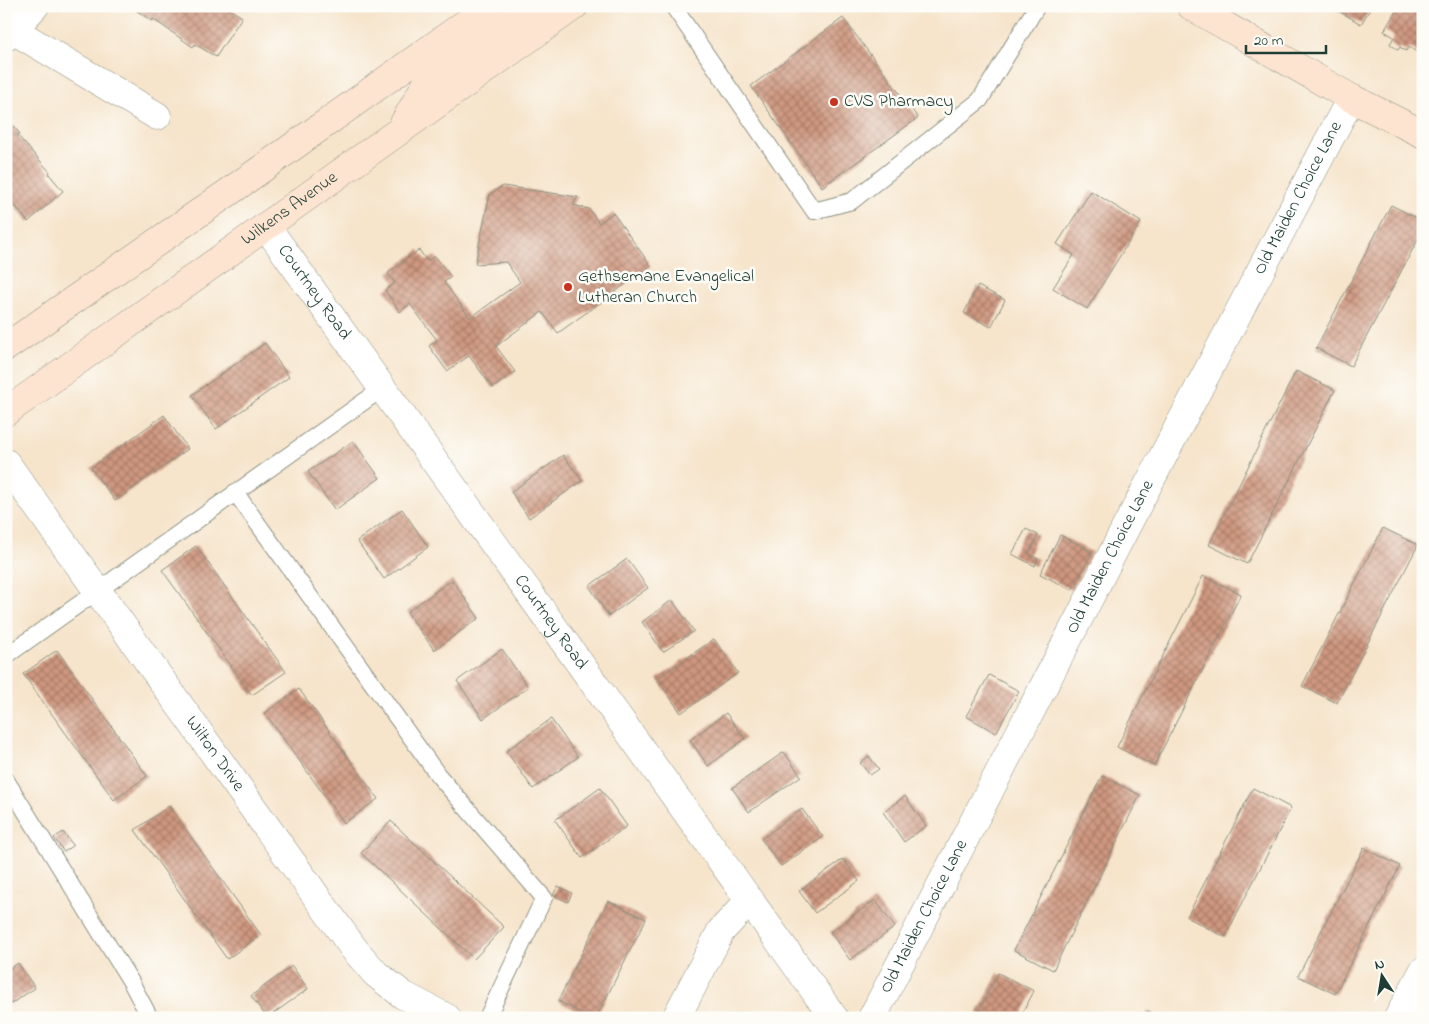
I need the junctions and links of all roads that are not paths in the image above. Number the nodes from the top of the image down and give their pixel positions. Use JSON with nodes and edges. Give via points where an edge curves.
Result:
{"nodes":[{"id":1,"x":35,"y":6,"type":"edge"},
{"id":2,"x":490,"y":6,"type":"edge"},
{"id":3,"x":534,"y":6,"type":"edge"},
{"id":4,"x":574,"y":6,"type":"edge"},
{"id":5,"x":672,"y":6,"type":"edge"},
{"id":6,"x":1037,"y":6,"type":"edge"},
{"id":7,"x":1192,"y":6,"type":"edge"},
{"id":8,"x":10,"y":34,"type":"edge"},
{"id":9,"x":1351,"y":98,"type":"junction"},
{"id":10,"x":156,"y":116,"type":"dead end"},
{"id":11,"x":398,"y":132,"type":"junction"},
{"id":12,"x":1423,"y":134,"type":"edge"},
{"id":13,"x":266,"y":226,"type":"junction"},
{"id":14,"x":6,"y":347,"type":"edge"},
{"id":15,"x":383,"y":388,"type":"junction"},
{"id":16,"x":6,"y":412,"type":"edge"},
{"id":17,"x":6,"y":463,"type":"edge"},
{"id":18,"x":235,"y":492,"type":"junction"},
{"id":19,"x":98,"y":591,"type":"junction"},
{"id":20,"x":6,"y":656,"type":"edge"},
{"id":21,"x":6,"y":780,"type":"edge"},
{"id":22,"x":750,"y":900,"type":"junction"},
{"id":23,"x":1423,"y":970,"type":"edge"},
{"id":24,"x":150,"y":1018,"type":"edge"},
{"id":25,"x":447,"y":1018,"type":"edge"},
{"id":26,"x":487,"y":1018,"type":"edge"},
{"id":27,"x":676,"y":1018,"type":"edge"},
{"id":28,"x":834,"y":1018,"type":"edge"},
{"id":29,"x":872,"y":1018,"type":"edge"},
{"id":30,"x":1398,"y":1018,"type":"edge"}],
"edges":[{"from":1,"to":8,"type":"street"},
{"from":2,"to":14,"type":"main road","via":[[239,186]]},
{"from":3,"to":11,"type":"main road","via":[[428,81]]},
{"from":4,"to":11,"type":"main road","name":"Wilkens Avenue"},
{"from":5,"to":6,"type":"lane","via":[[814,211],[852,200],[980,100]]},
{"from":7,"to":9,"type":"main road"},
{"from":8,"to":10,"type":"street"},
{"from":9,"to":12,"type":"main road"},
{"from":9,"to":29,"type":"street","name":"Old Maiden Choice Lane"},
{"from":11,"to":13,"type":"main road","name":"Wilkens Avenue"},
{"from":13,"to":15,"type":"street","name":"Courtney Road"},
{"from":13,"to":16,"type":"main road","name":"Wilkens Avenue"},
{"from":15,"to":18,"type":"lane"},
{"from":15,"to":22,"type":"street","name":"Courtney Road"},
{"from":17,"to":19,"type":"street","name":"Wilton Drive"},
{"from":18,"to":19,"type":"lane"},
{"from":18,"to":26,"type":"lane","via":[[438,775],[544,898]]},
{"from":19,"to":20,"type":"lane"},
{"from":19,"to":25,"type":"street","name":"Wilton Drive","via":[[354,949],[376,974],[403,995]]},
{"from":21,"to":24,"type":"lane"},
{"from":22,"to":27,"type":"street","via":[[721,931]]},
{"from":22,"to":28,"type":"street","name":"Courtney Road"},
{"from":23,"to":30,"type":"street"}]}
